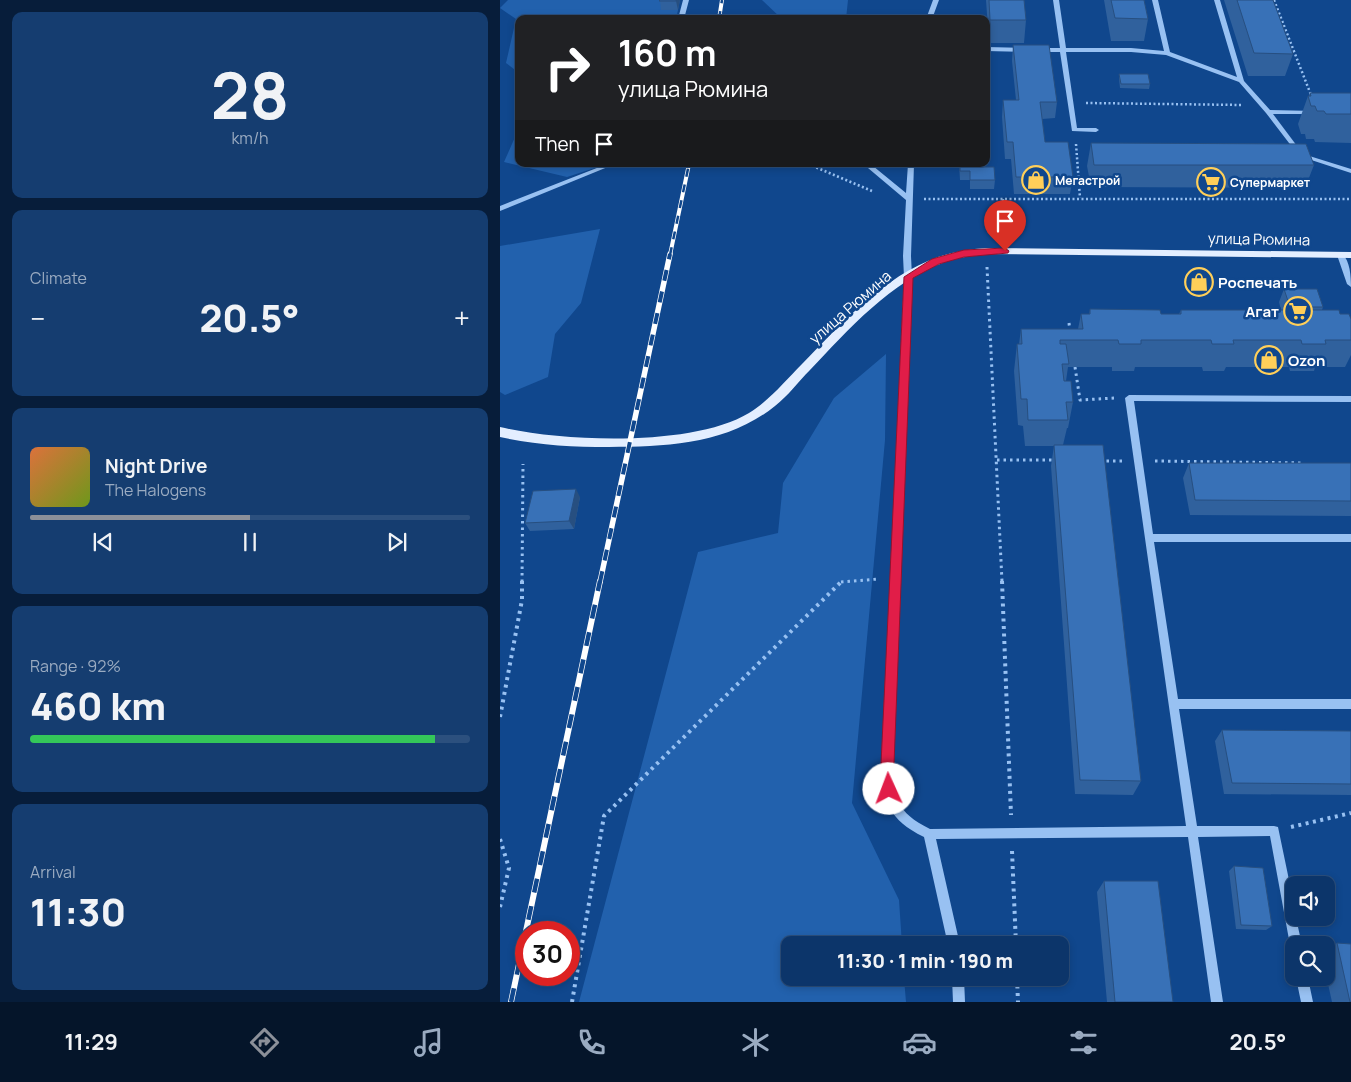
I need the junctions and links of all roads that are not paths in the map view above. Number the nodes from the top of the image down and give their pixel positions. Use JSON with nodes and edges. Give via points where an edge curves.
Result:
{"nodes":[{"id":1,"x":686,"y":0,"type":"edge"},
{"id":2,"x":936,"y":0,"type":"edge"},
{"id":3,"x":1056,"y":0,"type":"edge"},
{"id":4,"x":1155,"y":0,"type":"edge"},
{"id":5,"x":1217,"y":0,"type":"edge"},
{"id":6,"x":682,"y":15,"type":"edge"},
{"id":7,"x":930,"y":15,"type":"edge"},
{"id":8,"x":990,"y":49,"type":"edge"},
{"id":9,"x":1062,"y":50,"type":"junction"},
{"id":10,"x":1167,"y":53,"type":"junction"},
{"id":11,"x":1241,"y":80,"type":"junction"},
{"id":12,"x":1268,"y":112,"type":"junction"},
{"id":13,"x":1318,"y":112,"type":"edge"},
{"id":14,"x":1096,"y":130,"type":"dead end"},
{"id":15,"x":1292,"y":155,"type":"edge"},
{"id":16,"x":1301,"y":155,"type":"junction"},
{"id":17,"x":605,"y":167,"type":"edge"},
{"id":18,"x":870,"y":167,"type":"edge"},
{"id":19,"x":911,"y":167,"type":"edge"},
{"id":20,"x":1351,"y":171,"type":"edge"},
{"id":21,"x":908,"y":199,"type":"junction"},
{"id":22,"x":500,"y":209,"type":"edge"},
{"id":23,"x":1346,"y":255,"type":"edge"},
{"id":24,"x":908,"y":277,"type":"junction"},
{"id":25,"x":1351,"y":284,"type":"edge"},
{"id":26,"x":1351,"y":400,"type":"edge"},
{"id":27,"x":500,"y":432,"type":"edge"},
{"id":28,"x":1150,"y":538,"type":"junction"},
{"id":29,"x":1351,"y":538,"type":"edge"},
{"id":30,"x":1174,"y":704,"type":"junction"},
{"id":31,"x":1351,"y":704,"type":"edge"},
{"id":32,"x":1193,"y":832,"type":"junction"},
{"id":33,"x":929,"y":834,"type":"junction"},
{"id":34,"x":952,"y":936,"type":"edge"},
{"id":35,"x":1294,"y":936,"type":"edge"},
{"id":36,"x":958,"y":986,"type":"edge"},
{"id":37,"x":1304,"y":986,"type":"edge"},
{"id":38,"x":959,"y":1002,"type":"edge"},
{"id":39,"x":1217,"y":1002,"type":"edge"},
{"id":40,"x":1307,"y":1002,"type":"edge"}],
"edges":[{"from":1,"to":6,"type":"street"},
{"from":2,"to":7,"type":"street"},
{"from":3,"to":9,"type":"street"},
{"from":4,"to":10,"type":"street"},
{"from":5,"to":11,"type":"street"},
{"from":8,"to":9,"type":"street"},
{"from":9,"to":10,"type":"street"},
{"from":9,"to":14,"type":"street","via":[[1074,130]]},
{"from":10,"to":11,"type":"street"},
{"from":11,"to":12,"type":"street"},
{"from":12,"to":13,"type":"street"},
{"from":12,"to":16,"type":"street"},
{"from":15,"to":16,"type":"street"},
{"from":16,"to":20,"type":"street"},
{"from":17,"to":22,"type":"street"},
{"from":18,"to":21,"type":"street"},
{"from":19,"to":21,"type":"street"},
{"from":21,"to":24,"type":"street"},
{"from":23,"to":24,"type":"main road","name":"улица Рюмина","via":[[986,251],[964,253],[936,262]]},
{"from":23,"to":25,"type":"street"},
{"from":24,"to":27,"type":"main road","name":"улица Рюмина","via":[[858,316],[770,404],[742,423],[714,433],[670,441],[556,442]]},
{"from":24,"to":33,"type":"street","via":[[888,764],[889,789],[895,810],[909,825]]},
{"from":26,"to":28,"type":"street","via":[[1130,398]]},
{"from":28,"to":29,"type":"street"},
{"from":28,"to":30,"type":"street"},
{"from":30,"to":31,"type":"street"},
{"from":30,"to":32,"type":"street"},
{"from":32,"to":33,"type":"street"},
{"from":32,"to":35,"type":"street","via":[[1274,831]]},
{"from":32,"to":39,"type":"street"},
{"from":33,"to":34,"type":"street"},
{"from":36,"to":38,"type":"street"},
{"from":37,"to":40,"type":"street"}]}
